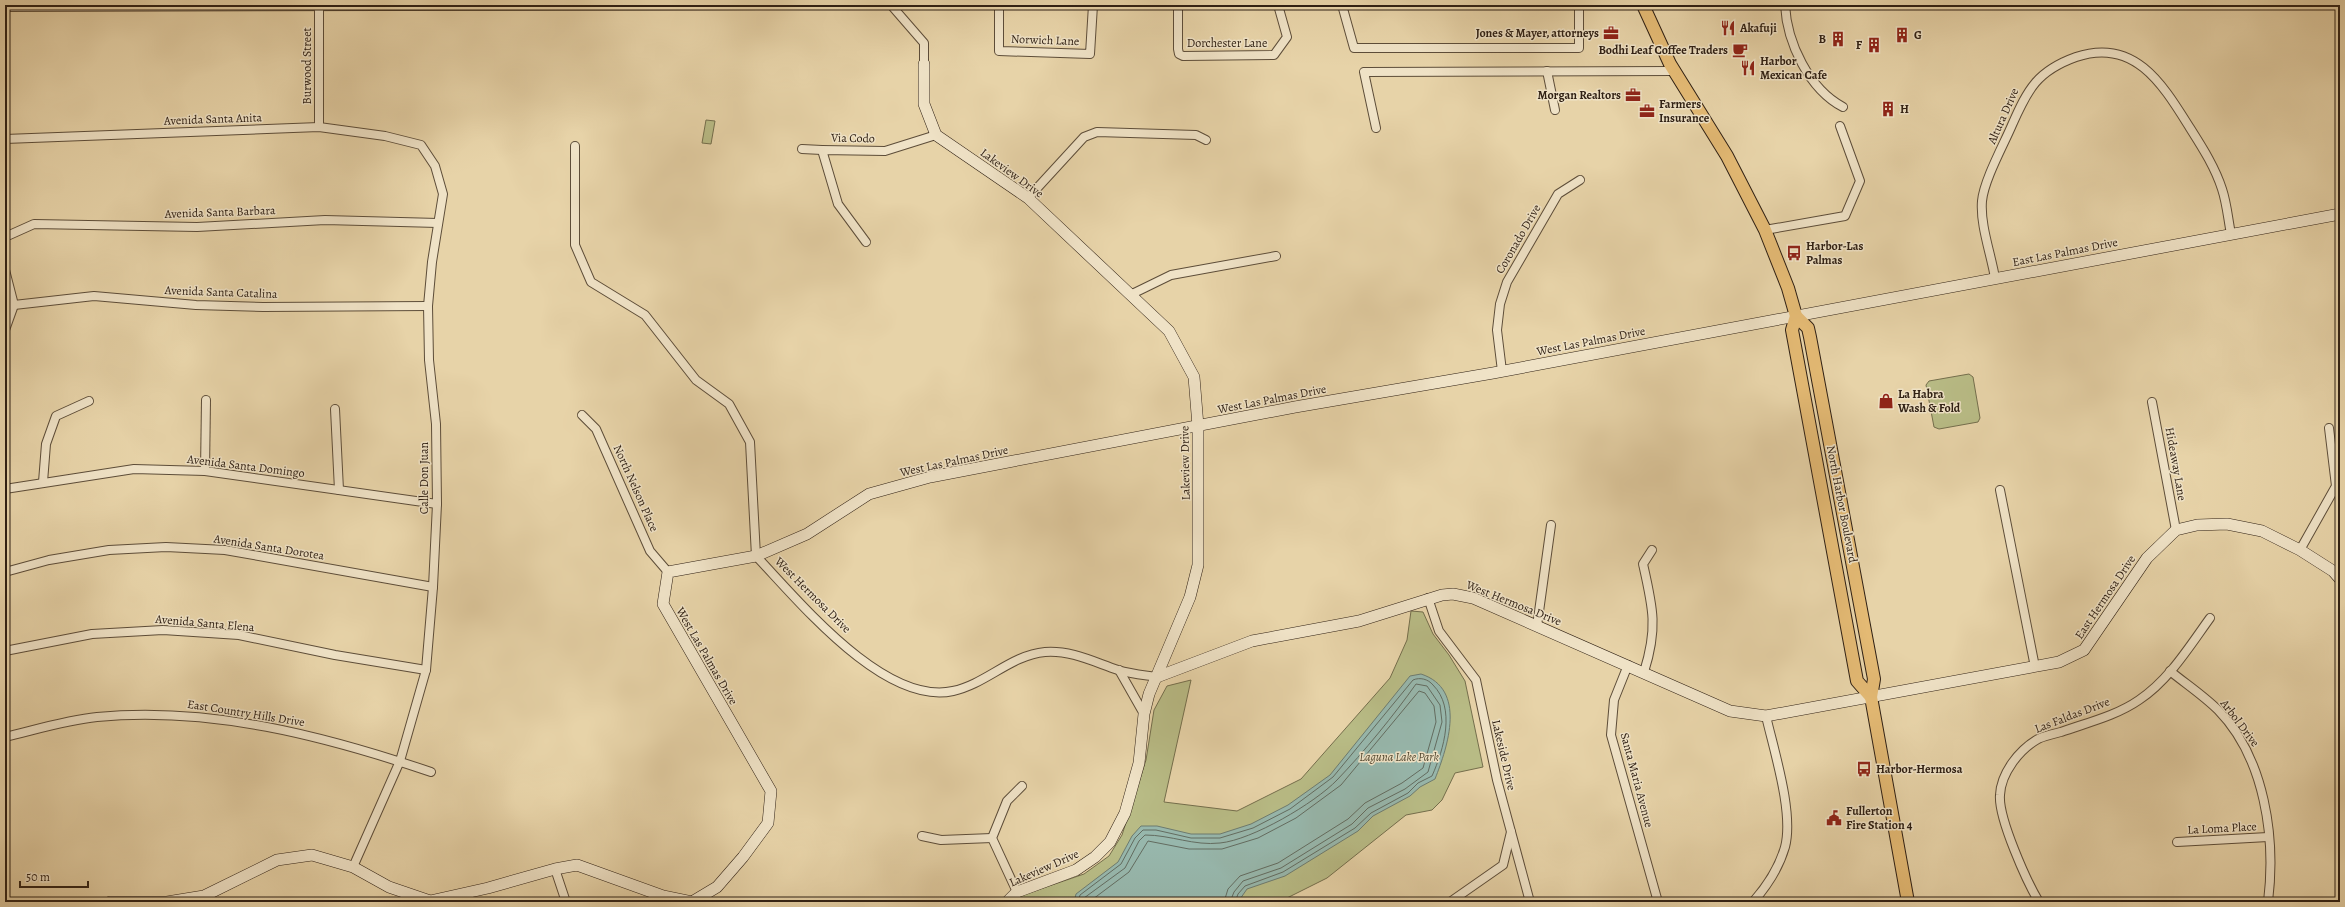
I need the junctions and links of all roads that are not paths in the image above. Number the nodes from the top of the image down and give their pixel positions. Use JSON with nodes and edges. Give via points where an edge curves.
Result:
{"nodes":[{"id":1,"x":777,"y":5,"type":"edge"},
{"id":2,"x":891,"y":5,"type":"edge"},
{"id":3,"x":999,"y":5,"type":"edge"},
{"id":4,"x":1093,"y":5,"type":"edge"},
{"id":5,"x":1178,"y":5,"type":"edge"},
{"id":6,"x":1278,"y":5,"type":"edge"},
{"id":7,"x":1342,"y":5,"type":"edge"},
{"id":8,"x":1579,"y":5,"type":"edge"},
{"id":9,"x":1643,"y":5,"type":"edge"},
{"id":10,"x":1785,"y":5,"type":"edge"},
{"id":11,"x":160,"y":6,"type":"edge"},
{"id":12,"x":319,"y":6,"type":"edge"},
{"id":13,"x":438,"y":6,"type":"edge"},
{"id":14,"x":5,"y":7,"type":"edge"},
{"id":15,"x":924,"y":64,"type":"joint"},
{"id":16,"x":1547,"y":71,"type":"junction"},
{"id":17,"x":1674,"y":71,"type":"junction"},
{"id":18,"x":1843,"y":107,"type":"dead end"},
{"id":19,"x":1555,"y":110,"type":"dead end"},
{"id":20,"x":1840,"y":126,"type":"dead end"},
{"id":21,"x":319,"y":127,"type":"junction"},
{"id":22,"x":1376,"y":128,"type":"dead end"},
{"id":23,"x":936,"y":136,"type":"junction"},
{"id":24,"x":5,"y":139,"type":"edge"},
{"id":25,"x":1206,"y":140,"type":"dead end"},
{"id":26,"x":421,"y":145,"type":"joint"},
{"id":27,"x":575,"y":146,"type":"dead end"},
{"id":28,"x":802,"y":149,"type":"dead end"},
{"id":29,"x":822,"y":150,"type":"junction"},
{"id":30,"x":1580,"y":180,"type":"dead end"},
{"id":31,"x":1028,"y":198,"type":"junction"},
{"id":32,"x":2340,"y":214,"type":"edge"},
{"id":33,"x":438,"y":223,"type":"junction"},
{"id":34,"x":1766,"y":230,"type":"junction"},
{"id":35,"x":2231,"y":234,"type":"junction"},
{"id":36,"x":5,"y":237,"type":"edge"},
{"id":37,"x":866,"y":242,"type":"dead end"},
{"id":38,"x":1276,"y":256,"type":"dead end"},
{"id":39,"x":5,"y":270,"type":"edge"},
{"id":40,"x":1995,"y":278,"type":"junction"},
{"id":41,"x":1130,"y":295,"type":"junction"},
{"id":42,"x":14,"y":305,"type":"junction"},
{"id":43,"x":428,"y":306,"type":"junction"},
{"id":44,"x":1796,"y":316,"type":"junction"},
{"id":45,"x":5,"y":330,"type":"edge"},
{"id":46,"x":1502,"y":371,"type":"junction"},
{"id":47,"x":206,"y":400,"type":"dead end"},
{"id":48,"x":88,"y":402,"type":"dead end"},
{"id":49,"x":2152,"y":402,"type":"dead end"},
{"id":50,"x":335,"y":408,"type":"dead end"},
{"id":51,"x":582,"y":415,"type":"dead end"},
{"id":52,"x":1198,"y":426,"type":"junction"},
{"id":53,"x":2329,"y":428,"type":"dead end"},
{"id":54,"x":205,"y":471,"type":"junction"},
{"id":55,"x":43,"y":482,"type":"junction"},
{"id":56,"x":5,"y":489,"type":"edge"},
{"id":57,"x":339,"y":490,"type":"junction"},
{"id":58,"x":2000,"y":490,"type":"dead end"},
{"id":59,"x":437,"y":504,"type":"junction"},
{"id":60,"x":1551,"y":526,"type":"dead end"},
{"id":61,"x":2176,"y":530,"type":"junction"},
{"id":62,"x":1652,"y":550,"type":"dead end"},
{"id":63,"x":2300,"y":550,"type":"junction"},
{"id":64,"x":756,"y":556,"type":"junction"},
{"id":65,"x":5,"y":572,"type":"edge"},
{"id":66,"x":668,"y":572,"type":"junction"},
{"id":67,"x":2340,"y":579,"type":"edge"},
{"id":68,"x":433,"y":587,"type":"junction"},
{"id":69,"x":1428,"y":598,"type":"junction"},
{"id":70,"x":2210,"y":618,"type":"dead end"},
{"id":71,"x":1537,"y":626,"type":"junction"},
{"id":72,"x":5,"y":651,"type":"edge"},
{"id":73,"x":1628,"y":665,"type":"junction"},
{"id":74,"x":2035,"y":667,"type":"junction"},
{"id":75,"x":426,"y":670,"type":"junction"},
{"id":76,"x":1119,"y":670,"type":"junction"},
{"id":77,"x":2170,"y":671,"type":"junction"},
{"id":78,"x":1644,"y":672,"type":"junction"},
{"id":79,"x":1157,"y":677,"type":"junction"},
{"id":80,"x":1871,"y":697,"type":"junction"},
{"id":81,"x":1144,"y":714,"type":"junction"},
{"id":82,"x":1766,"y":716,"type":"junction"},
{"id":83,"x":5,"y":737,"type":"edge"},
{"id":84,"x":400,"y":761,"type":"junction"},
{"id":85,"x":431,"y":772,"type":"dead end"},
{"id":86,"x":1022,"y":786,"type":"dead end"},
{"id":87,"x":1511,"y":831,"type":"junction"},
{"id":88,"x":922,"y":836,"type":"dead end"},
{"id":89,"x":2268,"y":837,"type":"junction"},
{"id":90,"x":992,"y":838,"type":"junction"},
{"id":91,"x":2177,"y":842,"type":"dead end"},
{"id":92,"x":353,"y":867,"type":"junction"},
{"id":93,"x":555,"y":869,"type":"junction"},
{"id":94,"x":1017,"y":892,"type":"junction"},
{"id":95,"x":430,"y":901,"type":"edge"},
{"id":96,"x":110,"y":902,"type":"edge"},
{"id":97,"x":566,"y":902,"type":"edge"},
{"id":98,"x":692,"y":902,"type":"edge"},
{"id":99,"x":1007,"y":902,"type":"edge"},
{"id":100,"x":1450,"y":902,"type":"edge"},
{"id":101,"x":1530,"y":902,"type":"edge"},
{"id":102,"x":1658,"y":902,"type":"edge"},
{"id":103,"x":1752,"y":902,"type":"edge"},
{"id":104,"x":1908,"y":902,"type":"edge"},
{"id":105,"x":2039,"y":902,"type":"edge"},
{"id":106,"x":2268,"y":902,"type":"edge"}],
"edges":[{"from":1,"to":13,"type":"street"},
{"from":2,"to":15,"type":"street","via":[[924,43]]},
{"from":3,"to":4,"type":"street","name":"Norwich Lane","via":[[999,51],[1090,54]]},
{"from":5,"to":6,"type":"street","name":"Dorchester Lane","via":[[1179,54],[1183,56],[1274,55],[1287,37]]},
{"from":7,"to":8,"type":"street","via":[[1354,48],[1579,48]]},
{"from":9,"to":17,"type":"main road","name":"North Harbor Boulevard"},
{"from":10,"to":18,"type":"street","via":[[1788,31],[1798,54],[1828,99]]},
{"from":11,"to":12,"type":"street"},
{"from":11,"to":14,"type":"street"},
{"from":12,"to":13,"type":"street"},
{"from":12,"to":21,"type":"street","name":"Burwood Street"},
{"from":15,"to":23,"type":"street","via":[[924,104]]},
{"from":16,"to":17,"type":"street"},
{"from":16,"to":19,"type":"street"},
{"from":16,"to":22,"type":"street","via":[[1364,72]]},
{"from":17,"to":34,"type":"main road","name":"North Harbor Boulevard","via":[[1728,156]]},
{"from":20,"to":34,"type":"street","via":[[1860,181],[1846,216]]},
{"from":21,"to":24,"type":"street","name":"Avenida Santa Anita"},
{"from":21,"to":26,"type":"street","name":"Avenida Santa Anita","via":[[385,136]]},
{"from":23,"to":29,"type":"street","name":"Via Codo","via":[[885,151]]},
{"from":23,"to":31,"type":"street","name":"Lakeview Drive"},
{"from":25,"to":31,"type":"street","via":[[1196,135],[1097,132],[1084,137]]},
{"from":26,"to":33,"type":"street","name":"Calle Don Juan","via":[[435,166],[443,194]]},
{"from":27,"to":64,"type":"street","via":[[575,245],[592,282],[646,315],[696,380],[729,404],[750,442]]},
{"from":28,"to":29,"type":"street"},
{"from":29,"to":37,"type":"street","name":"Via Codo","via":[[838,204]]},
{"from":30,"to":46,"type":"street","name":"Coronado Drive","via":[[1558,194],[1507,282],[1500,304],[1497,330]]},
{"from":31,"to":41,"type":"street","name":"Lakeview Drive"},
{"from":32,"to":35,"type":"street","name":"East Las Palmas Drive"},
{"from":33,"to":36,"type":"street","name":"Avenida Santa Barbara","via":[[325,220],[196,227],[34,224]]},
{"from":33,"to":43,"type":"street","name":"Calle Don Juan"},
{"from":34,"to":44,"type":"main road","name":"North Harbor Boulevard"},
{"from":35,"to":40,"type":"street","name":"East Las Palmas Drive"},
{"from":35,"to":40,"type":"street","name":"Altura Drive","via":[[2225,199],[2216,174],[2158,81],[2144,68],[2127,58],[2107,53],[2086,54],[2055,66],[2036,80],[2027,92],[2002,149],[1982,201]]},
{"from":38,"to":41,"type":"street","via":[[1172,275]]},
{"from":39,"to":42,"type":"street"},
{"from":40,"to":44,"type":"street","name":"East Las Palmas Drive"},
{"from":41,"to":52,"type":"street","name":"Lakeview Drive","via":[[1169,331],[1194,377]]},
{"from":42,"to":43,"type":"street","name":"Avenida Santa Catalina","via":[[94,296],[196,305],[256,307]]},
{"from":42,"to":45,"type":"street"},
{"from":43,"to":59,"type":"street","name":"Calle Don Juan","via":[[429,360],[436,424]]},
{"from":44,"to":46,"type":"street","name":"West Las Palmas Drive"},
{"from":44,"to":80,"type":"main road","name":"North Harbor Boulevard","via":[[1808,328],[1810,336],[1874,679]]},
{"from":44,"to":80,"type":"main road","name":"North Harbor Boulevard","via":[[1792,330],[1857,681]]},
{"from":46,"to":52,"type":"street","name":"West Las Palmas Drive"},
{"from":47,"to":54,"type":"street"},
{"from":48,"to":55,"type":"street","via":[[56,416],[46,444]]},
{"from":49,"to":61,"type":"street","name":"Hideaway Lane"},
{"from":50,"to":57,"type":"street"},
{"from":51,"to":66,"type":"street","name":"North Nelson Place","via":[[596,429],[650,550]]},
{"from":52,"to":64,"type":"street","name":"West Las Palmas Drive","via":[[930,477],[869,494],[807,534]]},
{"from":52,"to":79,"type":"street","name":"Lakeview Drive","via":[[1198,565],[1190,597]]},
{"from":53,"to":63,"type":"street","via":[[2336,486]]},
{"from":54,"to":55,"type":"street","name":"Avenida Santa Domingo","via":[[134,469]]},
{"from":54,"to":57,"type":"street","name":"Avenida Santa Domingo"},
{"from":55,"to":56,"type":"street","name":"Avenida Santa Domingo"},
{"from":57,"to":59,"type":"street","name":"Avenida Santa Domingo"},
{"from":58,"to":74,"type":"street"},
{"from":59,"to":68,"type":"street","name":"Calle Don Juan"},
{"from":60,"to":71,"type":"street"},
{"from":61,"to":63,"type":"street","via":[[2197,525],[2227,524],[2262,532]]},
{"from":61,"to":74,"type":"street","name":"East Hermosa Drive","via":[[2147,558],[2084,650],[2059,662]]},
{"from":62,"to":78,"type":"street","via":[[1643,564],[1653,608],[1653,646]]},
{"from":63,"to":67,"type":"street","via":[[2333,571]]},
{"from":64,"to":66,"type":"street","name":"West Las Palmas Drive"},
{"from":64,"to":76,"type":"street","name":"West Hermosa Drive","via":[[816,621],[853,652],[888,676],[912,688],[934,692],[960,689],[1020,659],[1044,652],[1078,656]]},
{"from":65,"to":68,"type":"street","name":"Avenida Santa Dorotea","via":[[49,560],[108,550],[166,547],[225,550]]},
{"from":66,"to":98,"type":"street","name":"West Las Palmas Drive","via":[[663,604],[771,791],[768,823],[717,887]]},
{"from":68,"to":75,"type":"street","name":"Calle Don Juan"},
{"from":69,"to":71,"type":"street","name":"West Hermosa Drive","via":[[1446,594],[1467,596]]},
{"from":69,"to":79,"type":"street","name":"West Hermosa Drive","via":[[1359,621],[1252,641]]},
{"from":69,"to":87,"type":"street","name":"Lakeside Drive","via":[[1439,631],[1476,680],[1484,725]]},
{"from":70,"to":77,"type":"street","name":"Las Faldas Drive"},
{"from":71,"to":73,"type":"street","name":"West Hermosa Drive"},
{"from":72,"to":75,"type":"street","name":"Avenida Santa Elena","via":[[92,634],[163,630],[239,635],[335,656]]},
{"from":73,"to":78,"type":"street","name":"West Hermosa Drive"},
{"from":73,"to":102,"type":"street","name":"Santa Maria Avenue","via":[[1614,700],[1611,735]]},
{"from":74,"to":80,"type":"street","name":"East Hermosa Drive"},
{"from":75,"to":84,"type":"street","name":"Calle Don Juan"},
{"from":76,"to":79,"type":"street","name":"West Hermosa Drive"},
{"from":76,"to":81,"type":"street"},
{"from":77,"to":89,"type":"street","name":"Arbol Drive","via":[[2218,710],[2247,749],[2264,794]]},
{"from":77,"to":105,"type":"street","name":"Las Faldas Drive","via":[[2139,700],[2105,717],[2038,739],[2021,752],[2008,769],[2000,795],[2006,825],[2028,885]]},
{"from":78,"to":82,"type":"street","name":"West Hermosa Drive","via":[[1730,710]]},
{"from":79,"to":81,"type":"street","name":"Lakeview Drive"},
{"from":80,"to":82,"type":"street","name":"West Hermosa Drive"},
{"from":80,"to":104,"type":"main road","name":"North Harbor Boulevard"},
{"from":81,"to":94,"type":"street","name":"Lakeview Drive","via":[[1134,783],[1125,813],[1110,842],[1095,858],[1076,870]]},
{"from":82,"to":103,"type":"street","via":[[1786,810],[1785,846],[1768,885]]},
{"from":83,"to":84,"type":"street","name":"East Country Hills Drive","via":[[96,717],[190,715],[303,734]]},
{"from":84,"to":85,"type":"street","name":"East Country Hills Drive"},
{"from":84,"to":92,"type":"street","name":"Calle Don Juan"},
{"from":86,"to":90,"type":"street","via":[[1007,801]]},
{"from":87,"to":100,"type":"street","name":"Lakeside Drive","via":[[1503,865]]},
{"from":87,"to":101,"type":"street"},
{"from":88,"to":90,"type":"street","via":[[941,840]]},
{"from":89,"to":91,"type":"street","name":"La Loma Place"},
{"from":89,"to":106,"type":"street","name":"Arbol Drive"},
{"from":90,"to":94,"type":"street"},
{"from":92,"to":95,"type":"street","name":"West Las Palmas Drive","via":[[390,887]]},
{"from":92,"to":96,"type":"street","name":"West Las Palmas Drive","via":[[312,855],[277,860],[204,896],[167,902]]},
{"from":93,"to":95,"type":"street","name":"West Las Palmas Drive"},
{"from":93,"to":97,"type":"street"},
{"from":93,"to":98,"type":"street","name":"West Las Palmas Drive","via":[[577,865],[662,896]]},
{"from":94,"to":99,"type":"street","name":"Lakeview Drive"}]}
